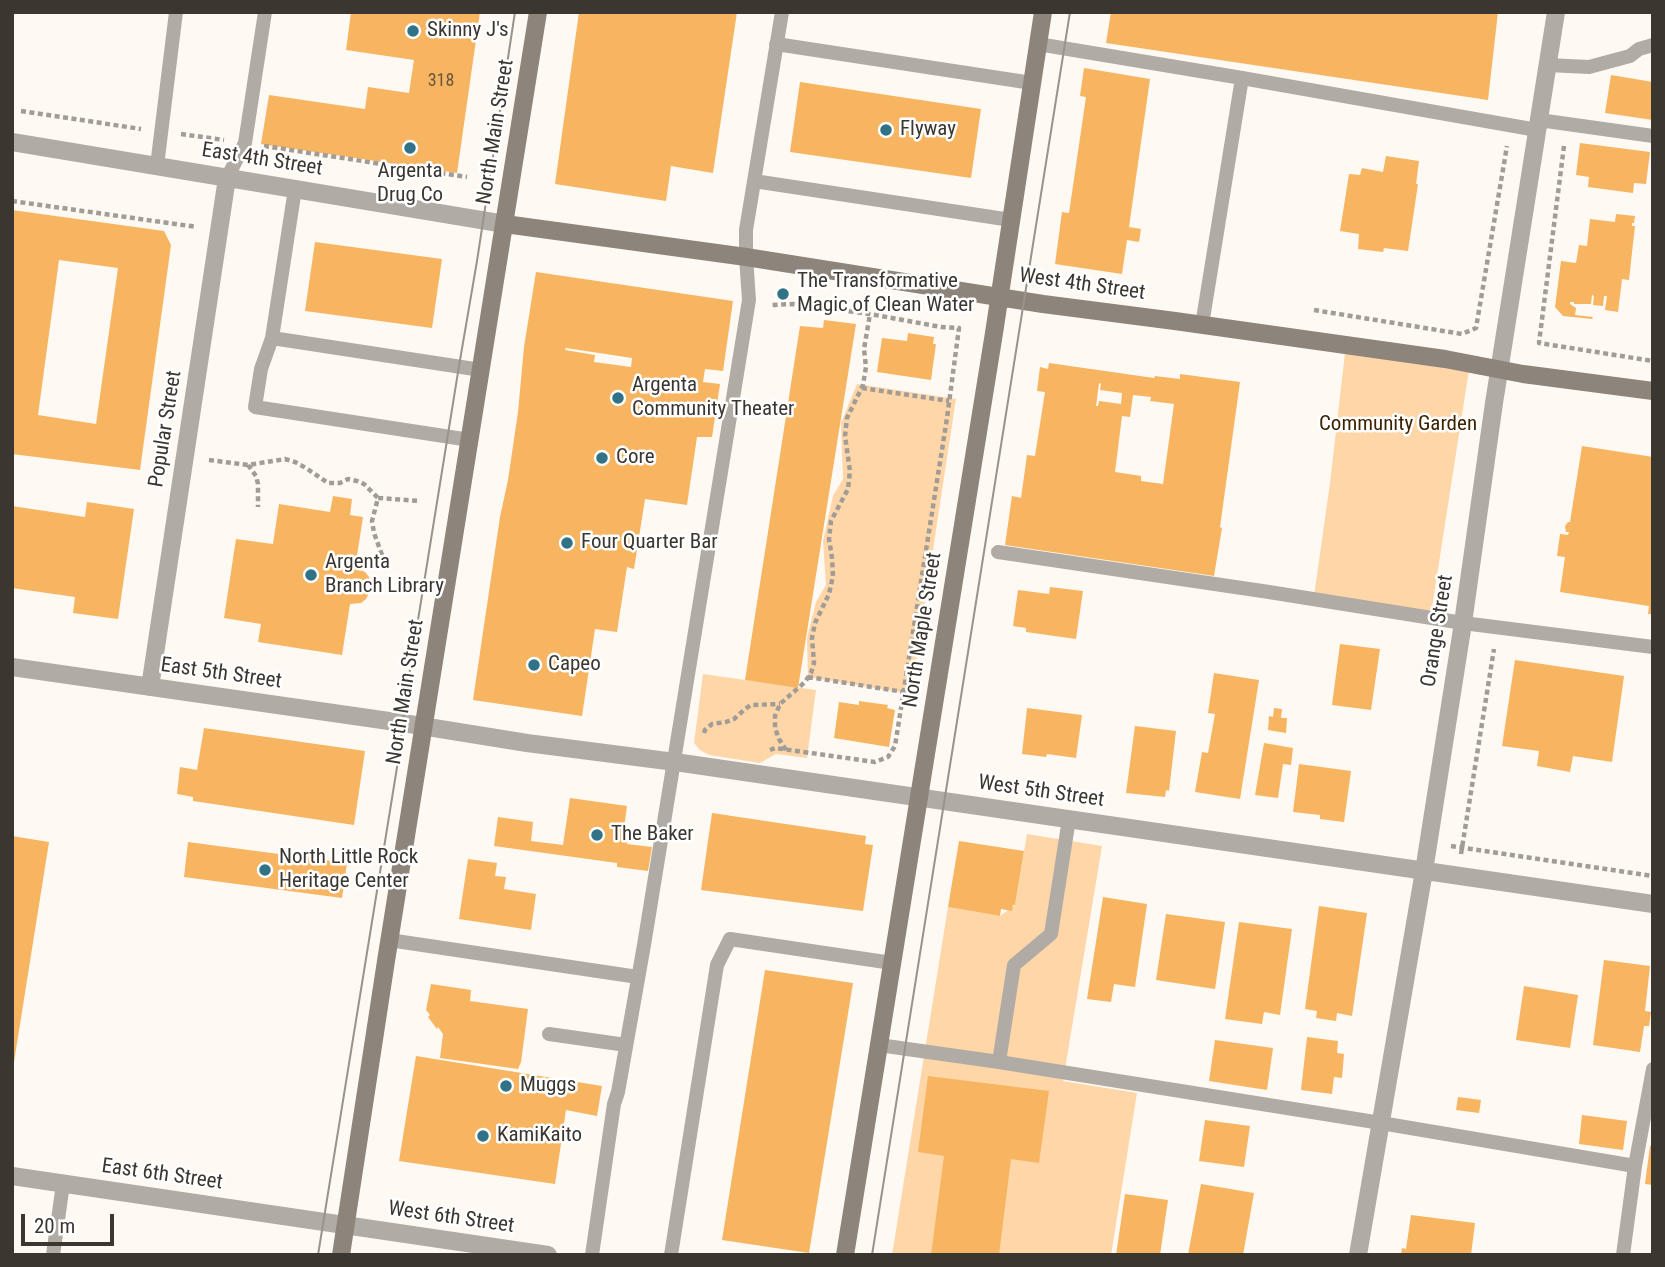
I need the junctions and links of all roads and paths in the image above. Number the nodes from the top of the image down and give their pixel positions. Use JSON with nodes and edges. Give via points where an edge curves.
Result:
{"nodes":[{"id":1,"x":176,"y":12,"type":"edge"},
{"id":2,"x":265,"y":12,"type":"edge"},
{"id":3,"x":538,"y":12,"type":"edge"},
{"id":4,"x":782,"y":12,"type":"edge"},
{"id":5,"x":1043,"y":12,"type":"edge"},
{"id":6,"x":1556,"y":12,"type":"edge"},
{"id":7,"x":776,"y":44,"type":"junction"},
{"id":8,"x":1038,"y":44,"type":"junction"},
{"id":9,"x":1653,"y":45,"type":"edge"},
{"id":10,"x":1548,"y":65,"type":"junction"},
{"id":11,"x":1242,"y":78,"type":"junction"},
{"id":12,"x":1032,"y":83,"type":"junction"},
{"id":13,"x":1567,"y":124,"type":"junction"},
{"id":14,"x":1538,"y":125,"type":"junction"},
{"id":15,"x":1653,"y":136,"type":"edge"},
{"id":16,"x":1508,"y":138,"type":"dead end"},
{"id":17,"x":12,"y":142,"type":"edge"},
{"id":18,"x":157,"y":166,"type":"junction"},
{"id":19,"x":227,"y":177,"type":"junction"},
{"id":20,"x":754,"y":181,"type":"junction"},
{"id":21,"x":295,"y":189,"type":"junction"},
{"id":22,"x":12,"y":201,"type":"edge"},
{"id":23,"x":1011,"y":220,"type":"junction"},
{"id":24,"x":505,"y":224,"type":"junction"},
{"id":25,"x":219,"y":230,"type":"junction"},
{"id":26,"x":746,"y":257,"type":"junction"},
{"id":27,"x":999,"y":296,"type":"junction"},
{"id":28,"x":749,"y":300,"type":"junction"},
{"id":29,"x":1314,"y":310,"type":"dead end"},
{"id":30,"x":870,"y":314,"type":"junction"},
{"id":31,"x":1202,"y":325,"type":"junction"},
{"id":32,"x":272,"y":338,"type":"junction"},
{"id":33,"x":1653,"y":361,"type":"edge"},
{"id":34,"x":1499,"y":369,"type":"junction"},
{"id":35,"x":481,"y":370,"type":"junction"},
{"id":36,"x":862,"y":388,"type":"junction"},
{"id":37,"x":1653,"y":391,"type":"edge"},
{"id":38,"x":949,"y":401,"type":"junction"},
{"id":39,"x":470,"y":440,"type":"junction"},
{"id":40,"x":185,"y":456,"type":"junction"},
{"id":41,"x":248,"y":465,"type":"junction"},
{"id":42,"x":378,"y":498,"type":"junction"},
{"id":43,"x":419,"y":501,"type":"dead end"},
{"id":44,"x":258,"y":507,"type":"dead end"},
{"id":45,"x":998,"y":552,"type":"dead end"},
{"id":46,"x":382,"y":555,"type":"dead end"},
{"id":47,"x":1463,"y":623,"type":"junction"},
{"id":48,"x":1498,"y":628,"type":"junction"},
{"id":49,"x":1653,"y":647,"type":"edge"},
{"id":50,"x":12,"y":667,"type":"edge"},
{"id":51,"x":808,"y":677,"type":"junction"},
{"id":52,"x":150,"y":687,"type":"junction"},
{"id":53,"x":904,"y":692,"type":"junction"},
{"id":54,"x":780,"y":704,"type":"junction"},
{"id":55,"x":424,"y":726,"type":"junction"},
{"id":56,"x":680,"y":730,"type":"junction"},
{"id":57,"x":786,"y":750,"type":"junction"},
{"id":58,"x":766,"y":752,"type":"dead end"},
{"id":59,"x":675,"y":762,"type":"junction"},
{"id":60,"x":919,"y":797,"type":"junction"},
{"id":61,"x":1069,"y":819,"type":"junction"},
{"id":62,"x":1450,"y":846,"type":"dead end"},
{"id":63,"x":1462,"y":848,"type":"junction"},
{"id":64,"x":1460,"y":859,"type":"dead end"},
{"id":65,"x":1424,"y":871,"type":"junction"},
{"id":66,"x":1653,"y":876,"type":"edge"},
{"id":67,"x":1653,"y":904,"type":"edge"},
{"id":68,"x":389,"y":940,"type":"junction"},
{"id":69,"x":892,"y":963,"type":"junction"},
{"id":70,"x":638,"y":977,"type":"junction"},
{"id":71,"x":549,"y":1034,"type":"dead end"},
{"id":72,"x":626,"y":1045,"type":"junction"},
{"id":73,"x":879,"y":1045,"type":"junction"},
{"id":74,"x":999,"y":1062,"type":"junction"},
{"id":75,"x":1653,"y":1069,"type":"edge"},
{"id":76,"x":1381,"y":1122,"type":"junction"},
{"id":77,"x":1635,"y":1166,"type":"junction"},
{"id":78,"x":12,"y":1177,"type":"edge"},
{"id":79,"x":63,"y":1184,"type":"junction"},
{"id":80,"x":346,"y":1226,"type":"junction"},
{"id":81,"x":53,"y":1255,"type":"edge"},
{"id":82,"x":341,"y":1255,"type":"edge"},
{"id":83,"x":548,"y":1255,"type":"edge"},
{"id":84,"x":592,"y":1255,"type":"edge"},
{"id":85,"x":671,"y":1255,"type":"edge"},
{"id":86,"x":845,"y":1255,"type":"edge"},
{"id":87,"x":1358,"y":1255,"type":"edge"},
{"id":88,"x":1623,"y":1255,"type":"edge"}],
"edges":[{"from":1,"to":18,"type":"lane"},
{"from":2,"to":19,"type":"lane","via":[[245,143]]},
{"from":3,"to":24,"type":"street","name":"North Main Street"},
{"from":4,"to":7,"type":"lane"},
{"from":5,"to":8,"type":"street","name":"North Maple Street"},
{"from":6,"to":10,"type":"street","name":"Orange Street"},
{"from":7,"to":12,"type":"lane"},
{"from":7,"to":20,"type":"lane"},
{"from":8,"to":11,"type":"lane"},
{"from":8,"to":12,"type":"street","name":"North Maple Street"},
{"from":9,"to":10,"type":"lane","via":[[1590,67]]},
{"from":10,"to":14,"type":"street","name":"Orange Street"},
{"from":11,"to":14,"type":"lane"},
{"from":11,"to":31,"type":"lane"},
{"from":12,"to":23,"type":"street","name":"North Maple Street"},
{"from":13,"to":14,"type":"lane"},
{"from":13,"to":15,"type":"lane"},
{"from":13,"to":33,"type":"path","via":[[1539,343]]},
{"from":14,"to":34,"type":"street","name":"Orange Street"},
{"from":16,"to":29,"type":"path","via":[[1476,328],[1462,334]]},
{"from":17,"to":18,"type":"street","name":"East 4th Street"},
{"from":18,"to":19,"type":"street","name":"East 4th Street"},
{"from":19,"to":21,"type":"street","name":"East 4th Street"},
{"from":19,"to":25,"type":"street","name":"Popular Street"},
{"from":20,"to":23,"type":"lane"},
{"from":20,"to":26,"type":"lane"},
{"from":21,"to":24,"type":"street","name":"East 4th Street"},
{"from":21,"to":32,"type":"lane"},
{"from":22,"to":25,"type":"path"},
{"from":23,"to":27,"type":"street","name":"North Maple Street"},
{"from":24,"to":26,"type":"street","name":"West 4th Street"},
{"from":24,"to":35,"type":"street","name":"North Main Street"},
{"from":25,"to":40,"type":"street","name":"Popular Street"},
{"from":26,"to":27,"type":"street","name":"West 4th Street"},
{"from":26,"to":28,"type":"lane"},
{"from":27,"to":31,"type":"street","name":"West 4th Street"},
{"from":27,"to":60,"type":"street","name":"North Maple Street"},
{"from":28,"to":30,"type":"path"},
{"from":28,"to":56,"type":"lane"},
{"from":30,"to":36,"type":"path"},
{"from":30,"to":38,"type":"path","via":[[959,328]]},
{"from":31,"to":34,"type":"street","name":"West 4th Street"},
{"from":32,"to":35,"type":"lane"},
{"from":32,"to":39,"type":"lane","via":[[255,407]]},
{"from":34,"to":37,"type":"street","name":"West 4th Street"},
{"from":34,"to":47,"type":"street","name":"Orange Street"},
{"from":35,"to":39,"type":"street","name":"North Main Street"},
{"from":36,"to":38,"type":"path"},
{"from":36,"to":51,"type":"path","via":[[848,418],[848,489],[831,521],[833,576],[815,623],[814,663]]},
{"from":38,"to":53,"type":"path"},
{"from":39,"to":55,"type":"street","name":"North Main Street"},
{"from":40,"to":41,"type":"path"},
{"from":40,"to":52,"type":"street","name":"Popular Street"},
{"from":41,"to":42,"type":"path","via":[[285,459],[328,483],[357,481]]},
{"from":41,"to":44,"type":"path","via":[[258,484]]},
{"from":42,"to":43,"type":"path"},
{"from":42,"to":46,"type":"path","via":[[372,521]]},
{"from":45,"to":47,"type":"lane"},
{"from":47,"to":48,"type":"lane"},
{"from":47,"to":65,"type":"street","name":"Orange Street"},
{"from":48,"to":49,"type":"lane"},
{"from":48,"to":63,"type":"path"},
{"from":50,"to":52,"type":"street","name":"East 5th Street"},
{"from":51,"to":53,"type":"path"},
{"from":51,"to":54,"type":"path"},
{"from":52,"to":55,"type":"street","name":"East 5th Street"},
{"from":53,"to":57,"type":"path","via":[[895,746],[882,761]]},
{"from":54,"to":56,"type":"path","via":[[751,705],[734,719],[712,724],[704,736]]},
{"from":54,"to":57,"type":"path","via":[[775,728]]},
{"from":55,"to":59,"type":"street","name":"West 5th Street"},
{"from":55,"to":68,"type":"street","name":"North Main Street"},
{"from":56,"to":59,"type":"lane"},
{"from":57,"to":58,"type":"path"},
{"from":59,"to":60,"type":"street","name":"West 5th Street"},
{"from":59,"to":70,"type":"lane"},
{"from":60,"to":61,"type":"street","name":"West 5th Street"},
{"from":60,"to":69,"type":"street","name":"North Maple Street"},
{"from":61,"to":65,"type":"street","name":"West 5th Street"},
{"from":61,"to":74,"type":"lane","via":[[1051,934],[1014,965]]},
{"from":62,"to":63,"type":"path"},
{"from":63,"to":64,"type":"path"},
{"from":63,"to":66,"type":"path"},
{"from":65,"to":67,"type":"street","name":"West 5th Street"},
{"from":65,"to":76,"type":"street","name":"Orange Street"},
{"from":68,"to":70,"type":"lane"},
{"from":68,"to":80,"type":"street","name":"North Main Street"},
{"from":69,"to":73,"type":"street","name":"North Maple Street"},
{"from":69,"to":85,"type":"lane","via":[[730,939],[717,965]]},
{"from":70,"to":72,"type":"lane"},
{"from":71,"to":72,"type":"lane"},
{"from":72,"to":84,"type":"lane"},
{"from":73,"to":74,"type":"lane"},
{"from":73,"to":86,"type":"street","name":"North Maple Street"},
{"from":74,"to":76,"type":"lane"},
{"from":75,"to":77,"type":"lane"},
{"from":76,"to":77,"type":"lane"},
{"from":76,"to":87,"type":"street","name":"Orange Street"},
{"from":77,"to":88,"type":"lane"},
{"from":78,"to":79,"type":"street","name":"East 6th Street"},
{"from":79,"to":80,"type":"street","name":"East 6th Street"},
{"from":79,"to":81,"type":"lane"},
{"from":80,"to":82,"type":"street","name":"North Main Street"},
{"from":80,"to":83,"type":"street","name":"West 6th Street"}]}
